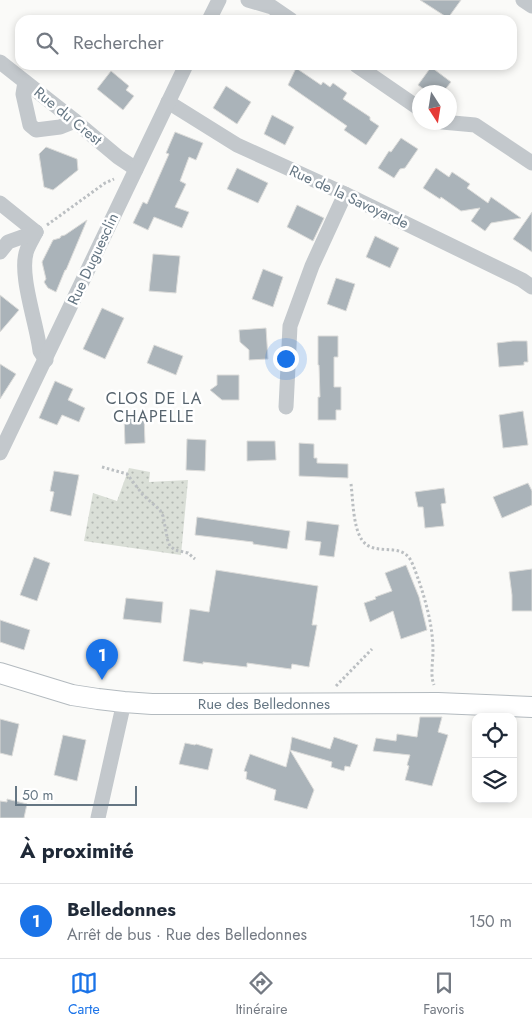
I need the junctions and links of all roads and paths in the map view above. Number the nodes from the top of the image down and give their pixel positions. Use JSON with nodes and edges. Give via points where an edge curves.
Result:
{"nodes":[{"id":1,"x":219,"y":0,"type":"edge"},
{"id":2,"x":248,"y":0,"type":"edge"},
{"id":3,"x":523,"y":0,"type":"edge"},
{"id":4,"x":532,"y":6,"type":"edge"},
{"id":5,"x":212,"y":15,"type":"edge"},
{"id":6,"x":284,"y":15,"type":"edge"},
{"id":7,"x":0,"y":62,"type":"edge"},
{"id":8,"x":184,"y":70,"type":"edge"},
{"id":9,"x":363,"y":70,"type":"edge"},
{"id":10,"x":25,"y":82,"type":"junction"},
{"id":11,"x":168,"y":102,"type":"junction"},
{"id":12,"x":412,"y":104,"type":"edge"},
{"id":13,"x":75,"y":121,"type":"junction"},
{"id":14,"x":457,"y":123,"type":"edge"},
{"id":15,"x":532,"y":163,"type":"edge"},
{"id":16,"x":136,"y":169,"type":"junction"},
{"id":17,"x":345,"y":194,"type":"junction"},
{"id":18,"x":0,"y":204,"type":"edge"},
{"id":19,"x":36,"y":232,"type":"junction"},
{"id":20,"x":0,"y":252,"type":"edge"},
{"id":21,"x":532,"y":287,"type":"edge"},
{"id":22,"x":46,"y":360,"type":"junction"},
{"id":23,"x":286,"y":407,"type":"dead end"},
{"id":24,"x":0,"y":454,"type":"edge"},
{"id":25,"x":102,"y":467,"type":"dead end"},
{"id":26,"x":352,"y":484,"type":"dead end"},
{"id":27,"x":195,"y":559,"type":"dead end"},
{"id":28,"x":372,"y":649,"type":"dead end"},
{"id":29,"x":0,"y":673,"type":"edge"},
{"id":30,"x":330,"y":692,"type":"dead end"},
{"id":31,"x":124,"y":702,"type":"junction"},
{"id":32,"x":438,"y":703,"type":"junction"},
{"id":33,"x":532,"y":706,"type":"edge"},
{"id":34,"x":98,"y":818,"type":"edge"}],
"edges":[{"from":1,"to":5,"type":"street"},
{"from":2,"to":6,"type":"street","via":[[272,7]]},
{"from":3,"to":4,"type":"street"},
{"from":7,"to":10,"type":"street","name":"Rue du Crest"},
{"from":8,"to":11,"type":"street","name":"Rue Duguesclin"},
{"from":9,"to":12,"type":"street"},
{"from":10,"to":13,"type":"street","name":"Rue du Crest"},
{"from":10,"to":13,"type":"street","via":[[23,94],[30,125],[36,130]]},
{"from":11,"to":16,"type":"street","name":"Rue Duguesclin"},
{"from":11,"to":17,"type":"street","name":"Rue de la Savoyarde","via":[[238,145]]},
{"from":13,"to":16,"type":"street","name":"Rue du Crest"},
{"from":14,"to":15,"type":"street","via":[[475,125]]},
{"from":16,"to":19,"type":"path","via":[[105,183]]},
{"from":16,"to":22,"type":"street","name":"Rue Duguesclin"},
{"from":17,"to":21,"type":"street","name":"Rue de la Savoyarde"},
{"from":17,"to":23,"type":"street","via":[[312,266],[290,326]]},
{"from":18,"to":19,"type":"street"},
{"from":19,"to":20,"type":"street","via":[[8,242]]},
{"from":19,"to":22,"type":"street","via":[[26,250],[25,263],[40,351]]},
{"from":22,"to":24,"type":"street","name":"Rue Duguesclin"},
{"from":25,"to":27,"type":"path","via":[[127,474],[160,510],[170,546]]},
{"from":26,"to":32,"type":"path","via":[[359,533],[368,547],[398,550],[411,561],[430,621],[432,680]]},
{"from":28,"to":30,"type":"path"},
{"from":29,"to":31,"type":"main road","name":"Rue des Belledonnes","via":[[72,695]]},
{"from":31,"to":32,"type":"main road","name":"Rue des Belledonnes"},
{"from":31,"to":34,"type":"street"},
{"from":32,"to":33,"type":"main road","name":"Rue des Belledonnes"}]}
